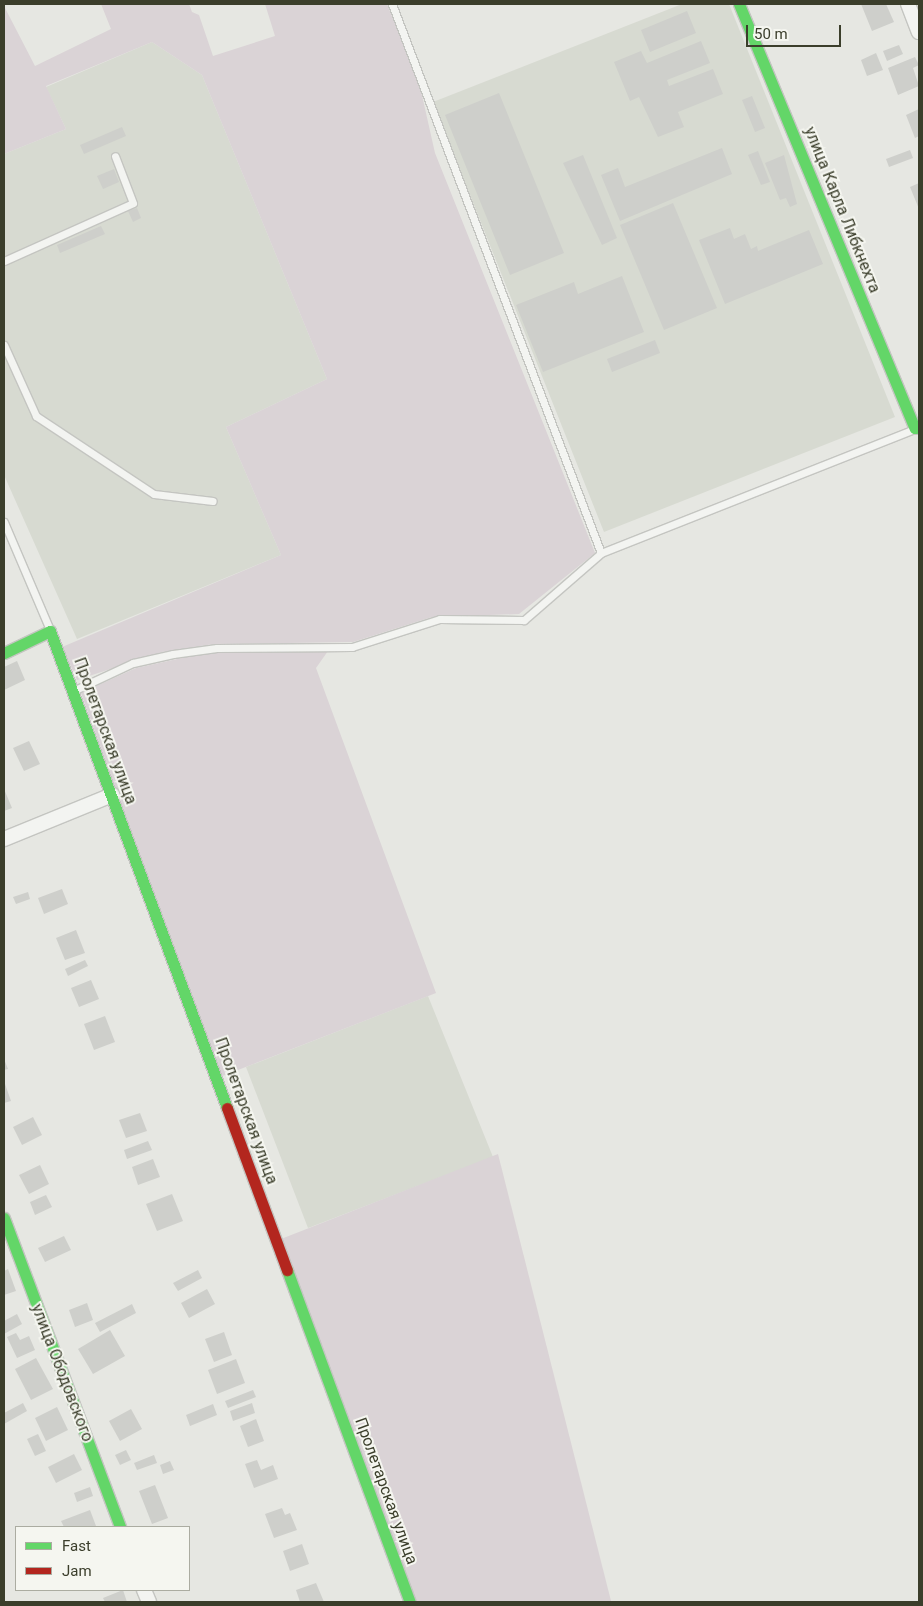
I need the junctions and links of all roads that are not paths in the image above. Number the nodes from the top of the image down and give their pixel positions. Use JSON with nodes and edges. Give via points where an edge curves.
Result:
{"nodes":[{"id":1,"x":392,"y":4,"type":"edge"},
{"id":2,"x":739,"y":4,"type":"edge"},
{"id":3,"x":908,"y":4,"type":"edge"},
{"id":4,"x":919,"y":32,"type":"edge"},
{"id":5,"x":115,"y":156,"type":"dead end"},
{"id":6,"x":4,"y":260,"type":"edge"},
{"id":7,"x":4,"y":345,"type":"edge"},
{"id":8,"x":917,"y":428,"type":"edge"},
{"id":9,"x":214,"y":501,"type":"dead end"},
{"id":10,"x":4,"y":522,"type":"edge"},
{"id":11,"x":601,"y":553,"type":"junction"},
{"id":12,"x":50,"y":631,"type":"junction"},
{"id":13,"x":4,"y":653,"type":"edge"},
{"id":14,"x":75,"y":690,"type":"junction"},
{"id":15,"x":112,"y":795,"type":"junction"},
{"id":16,"x":4,"y":839,"type":"edge"},
{"id":17,"x":4,"y":1218,"type":"edge"},
{"id":18,"x":120,"y":1526,"type":"edge"},
{"id":19,"x":410,"y":1602,"type":"edge"}],
"edges":[{"from":1,"to":11,"type":"lane"},
{"from":2,"to":8,"type":"street","name":"улица Карла Либкнехта"},
{"from":3,"to":4,"type":"street"},
{"from":5,"to":6,"type":"lane","via":[[133,203]]},
{"from":7,"to":9,"type":"lane","via":[[36,416],[154,494]]},
{"from":8,"to":11,"type":"lane"},
{"from":10,"to":12,"type":"lane"},
{"from":11,"to":14,"type":"lane","via":[[524,620],[440,619],[352,647],[217,648],[173,654],[133,664]]},
{"from":12,"to":13,"type":"street"},
{"from":12,"to":14,"type":"street","name":"Пролетарская улица"},
{"from":14,"to":15,"type":"street","name":"Пролетарская улица"},
{"from":15,"to":16,"type":"street"},
{"from":15,"to":19,"type":"street","name":"Пролетарская улица"},
{"from":17,"to":18,"type":"street","name":"улица Ободовского"}]}
